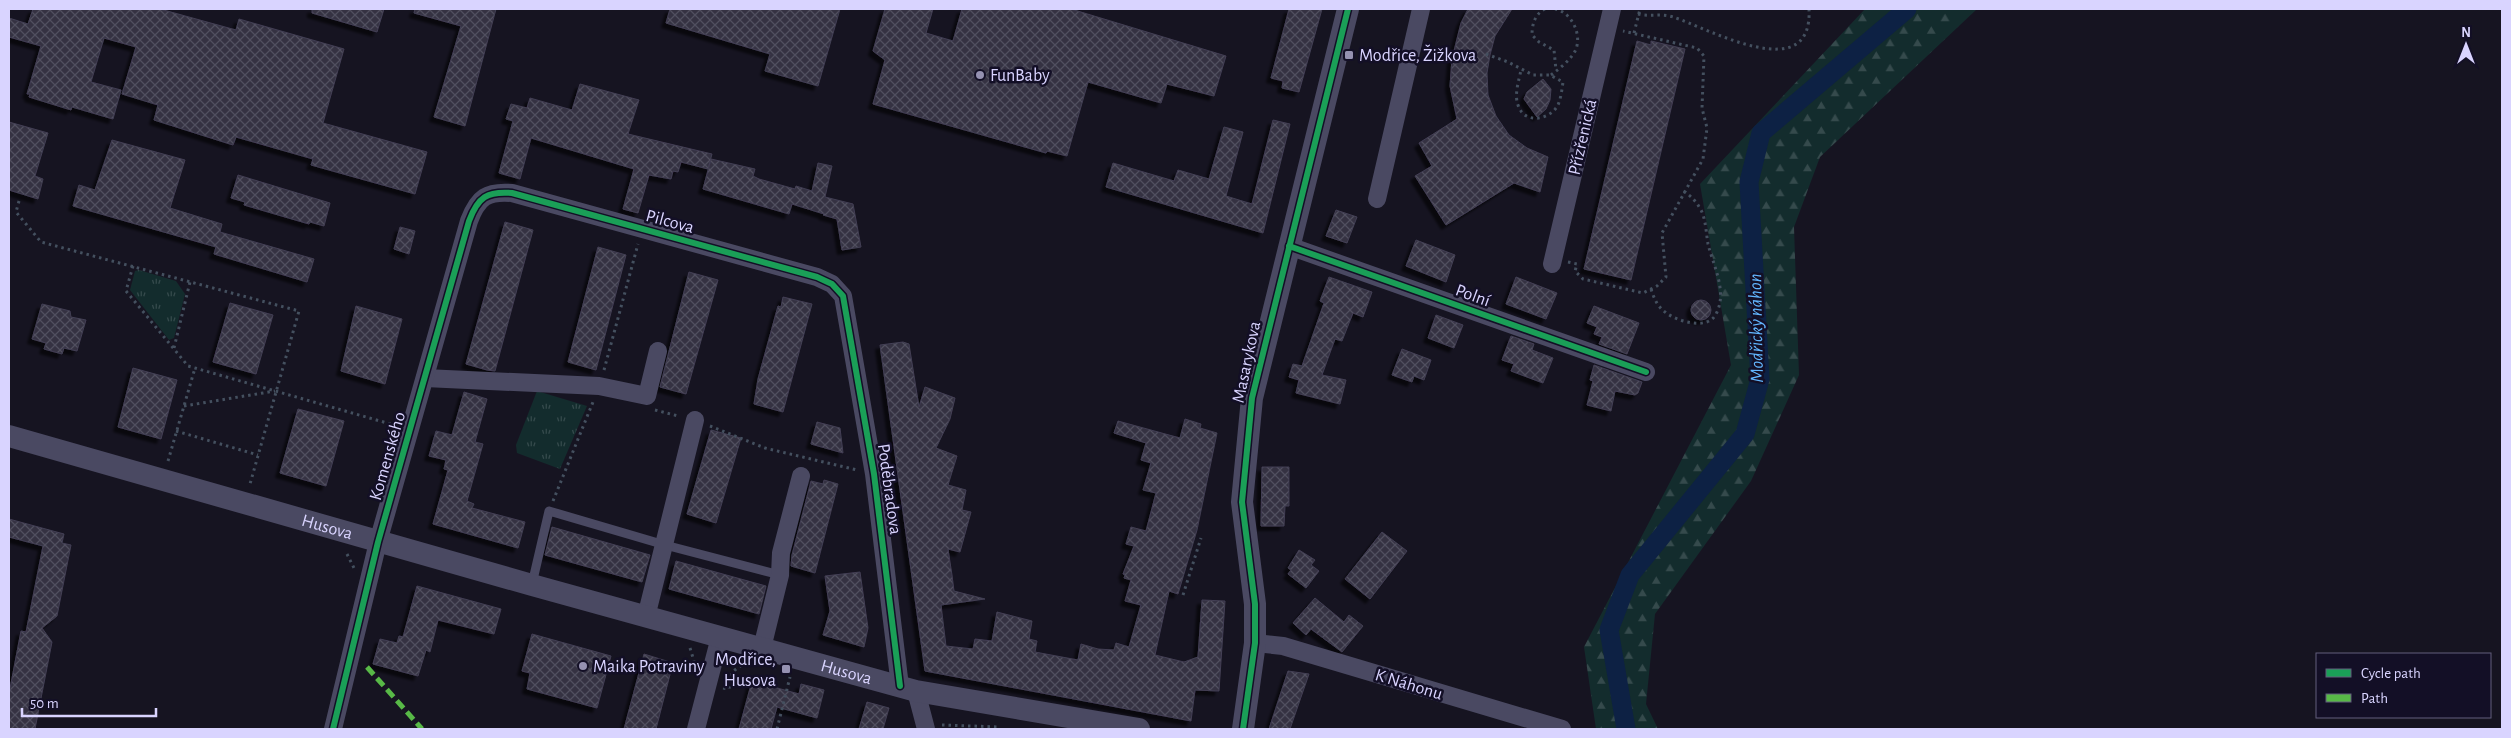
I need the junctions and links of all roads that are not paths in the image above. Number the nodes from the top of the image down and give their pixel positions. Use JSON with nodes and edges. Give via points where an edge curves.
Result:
{"nodes":[{"id":1,"x":1348,"y":9,"type":"edge"},
{"id":2,"x":1420,"y":9,"type":"edge"},
{"id":3,"x":1612,"y":9,"type":"edge"},
{"id":4,"x":484,"y":197,"type":"joint"},
{"id":5,"x":1377,"y":199,"type":"dead end"},
{"id":6,"x":1289,"y":246,"type":"junction"},
{"id":7,"x":1553,"y":262,"type":"road end"},
{"id":8,"x":843,"y":296,"type":"joint"},
{"id":9,"x":658,"y":351,"type":"dead end"},
{"id":10,"x":1646,"y":372,"type":"dead end"},
{"id":11,"x":425,"y":378,"type":"junction"},
{"id":12,"x":695,"y":420,"type":"road end"},
{"id":13,"x":9,"y":436,"type":"edge"},
{"id":14,"x":801,"y":476,"type":"dead end"},
{"id":15,"x":378,"y":542,"type":"junction"},
{"id":16,"x":664,"y":545,"type":"junction"},
{"id":17,"x":780,"y":575,"type":"junction"},
{"id":18,"x":532,"y":585,"type":"junction"},
{"id":19,"x":646,"y":617,"type":"junction"},
{"id":20,"x":720,"y":637,"type":"junction"},
{"id":21,"x":1255,"y":643,"type":"junction"},
{"id":22,"x":756,"y":656,"type":"junction"},
{"id":23,"x":908,"y":689,"type":"junction"},
{"id":24,"x":926,"y":727,"type":"edge"},
{"id":25,"x":333,"y":729,"type":"edge"},
{"id":26,"x":696,"y":729,"type":"edge"},
{"id":27,"x":1139,"y":729,"type":"edge"},
{"id":28,"x":1243,"y":729,"type":"edge"},
{"id":29,"x":1562,"y":729,"type":"edge"}],
"edges":[{"from":1,"to":6,"type":"street","name":"Masarykova"},
{"from":2,"to":5,"type":"street"},
{"from":3,"to":7,"type":"street","name":"Přízřenická"},
{"from":4,"to":8,"type":"street","name":"Pilcova","via":[[497,192],[512,193],[808,274],[832,284]]},
{"from":4,"to":11,"type":"street","name":"Komenského","via":[[474,206]]},
{"from":6,"to":10,"type":"street","name":"Polní"},
{"from":6,"to":21,"type":"street","name":"Masarykova","via":[[1252,398],[1242,502],[1256,604]]},
{"from":8,"to":23,"type":"street","name":"Poděbradova"},
{"from":9,"to":11,"type":"street","via":[[647,396],[599,386]]},
{"from":11,"to":15,"type":"street","name":"Komenského"},
{"from":12,"to":16,"type":"street"},
{"from":13,"to":15,"type":"street","name":"Husova"},
{"from":14,"to":17,"type":"street","via":[[781,553]]},
{"from":15,"to":18,"type":"street","name":"Husova"},
{"from":15,"to":25,"type":"street","name":"Komenského"},
{"from":16,"to":17,"type":"lane"},
{"from":16,"to":18,"type":"lane","via":[[549,511]]},
{"from":16,"to":19,"type":"street"},
{"from":17,"to":22,"type":"street"},
{"from":18,"to":19,"type":"street","name":"Husova"},
{"from":19,"to":20,"type":"street","name":"Husova"},
{"from":20,"to":22,"type":"street","name":"Husova"},
{"from":20,"to":26,"type":"street"},
{"from":21,"to":28,"type":"street","name":"Masarykova"},
{"from":21,"to":29,"type":"street","name":"K Náhonu","via":[[1283,646]]},
{"from":22,"to":23,"type":"street","name":"Husova"},
{"from":23,"to":24,"type":"street","name":"Poděbradova"},
{"from":23,"to":27,"type":"street","name":"Husova"}]}
